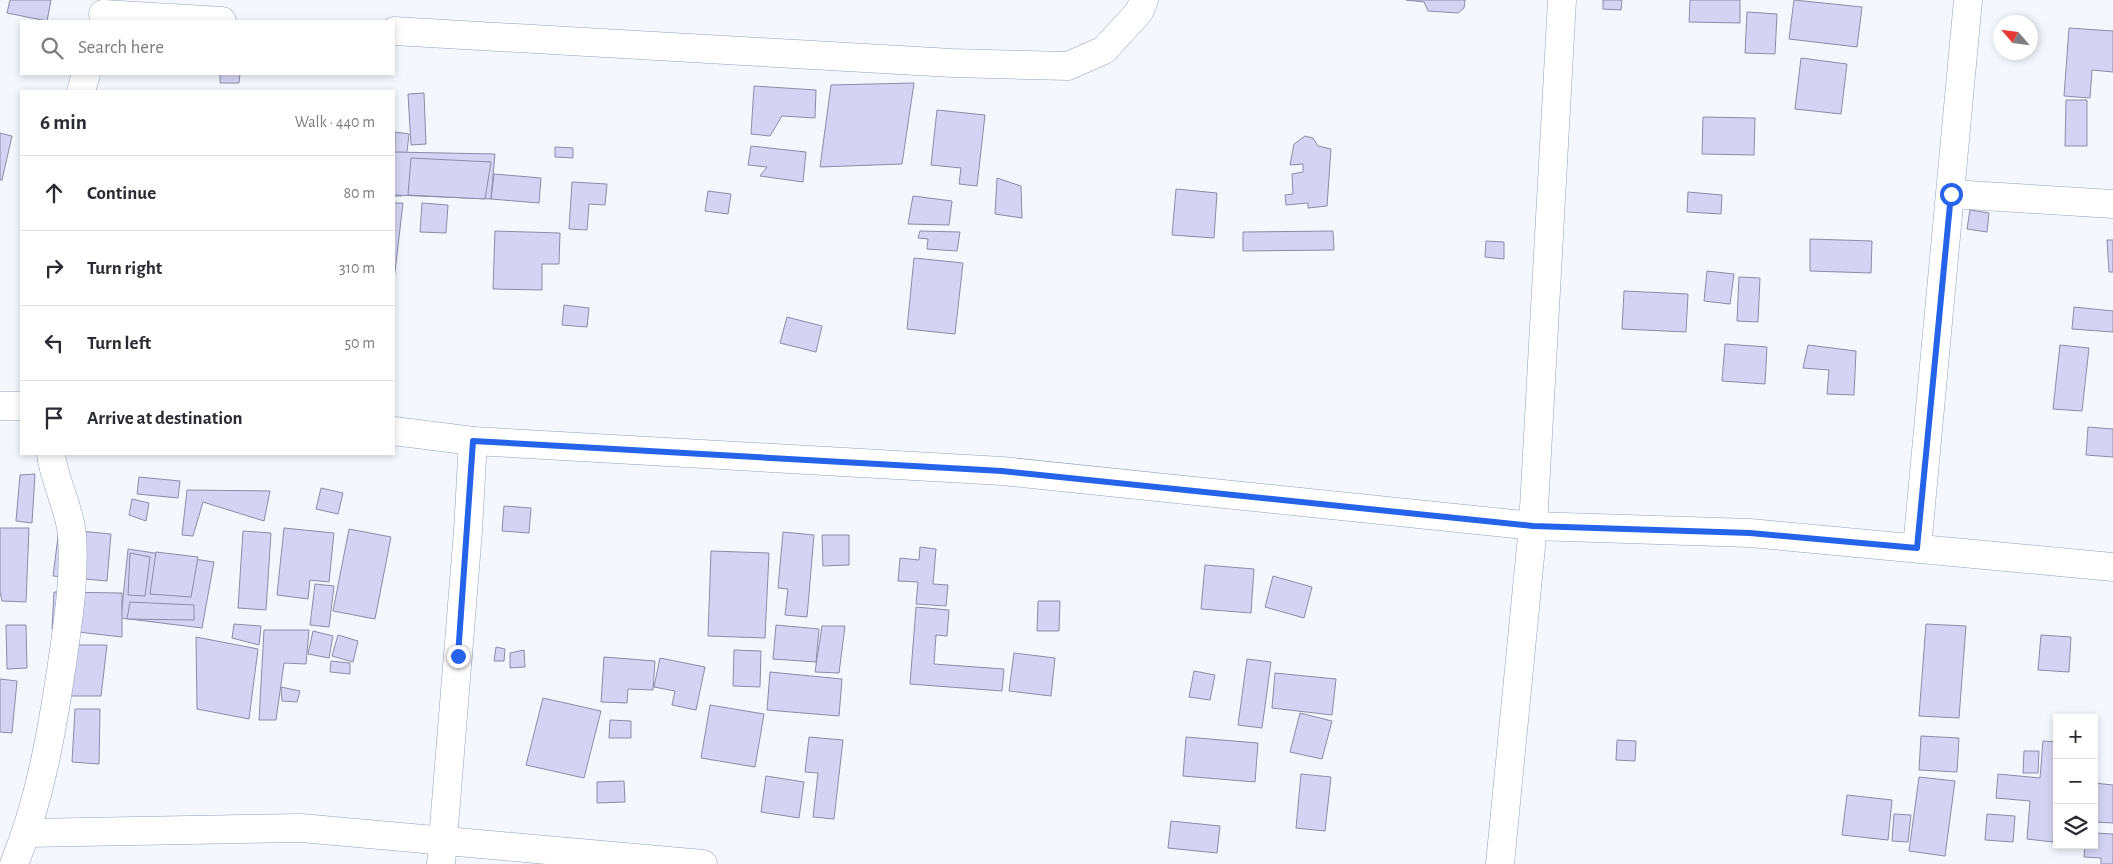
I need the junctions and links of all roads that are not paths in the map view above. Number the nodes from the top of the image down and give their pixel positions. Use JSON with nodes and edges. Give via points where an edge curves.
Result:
{"nodes":[{"id":1,"x":1144,"y":0,"type":"edge"},
{"id":2,"x":1562,"y":0,"type":"edge"},
{"id":3,"x":1968,"y":0,"type":"edge"},
{"id":4,"x":104,"y":12,"type":"edge"},
{"id":5,"x":209,"y":20,"type":"edge"},
{"id":6,"x":395,"y":31,"type":"edge"},
{"id":7,"x":86,"y":75,"type":"edge"},
{"id":8,"x":81,"y":90,"type":"edge"},
{"id":9,"x":1951,"y":194,"type":"junction"},
{"id":10,"x":2113,"y":204,"type":"edge"},
{"id":11,"x":0,"y":406,"type":"edge"},
{"id":12,"x":20,"y":406,"type":"edge"},
{"id":13,"x":395,"y":431,"type":"edge"},
{"id":14,"x":473,"y":441,"type":"junction"},
{"id":15,"x":51,"y":455,"type":"edge"},
{"id":16,"x":1533,"y":526,"type":"junction"},
{"id":17,"x":1917,"y":548,"type":"junction"},
{"id":18,"x":2113,"y":567,"type":"edge"},
{"id":19,"x":27,"y":833,"type":"junction"},
{"id":20,"x":442,"y":852,"type":"edge"},
{"id":21,"x":14,"y":864,"type":"edge"},
{"id":22,"x":703,"y":864,"type":"edge"},
{"id":23,"x":1500,"y":864,"type":"edge"}],
"edges":[{"from":1,"to":6,"type":"street","via":[[1139,12],[1104,50],[1068,66],[952,63]]},
{"from":2,"to":16,"type":"street"},
{"from":3,"to":9,"type":"street"},
{"from":4,"to":5,"type":"street"},
{"from":7,"to":8,"type":"street"},
{"from":9,"to":10,"type":"street"},
{"from":9,"to":17,"type":"street"},
{"from":11,"to":12,"type":"street"},
{"from":13,"to":14,"type":"street"},
{"from":14,"to":16,"type":"street","via":[[1002,471]]},
{"from":14,"to":20,"type":"street"},
{"from":15,"to":19,"type":"street","via":[[72,532],[73,585],[54,717]]},
{"from":16,"to":17,"type":"street","via":[[1750,533]]},
{"from":16,"to":23,"type":"street"},
{"from":17,"to":18,"type":"street"},
{"from":19,"to":20,"type":"street","via":[[300,828]]},
{"from":19,"to":21,"type":"street"},
{"from":20,"to":22,"type":"street"}]}
